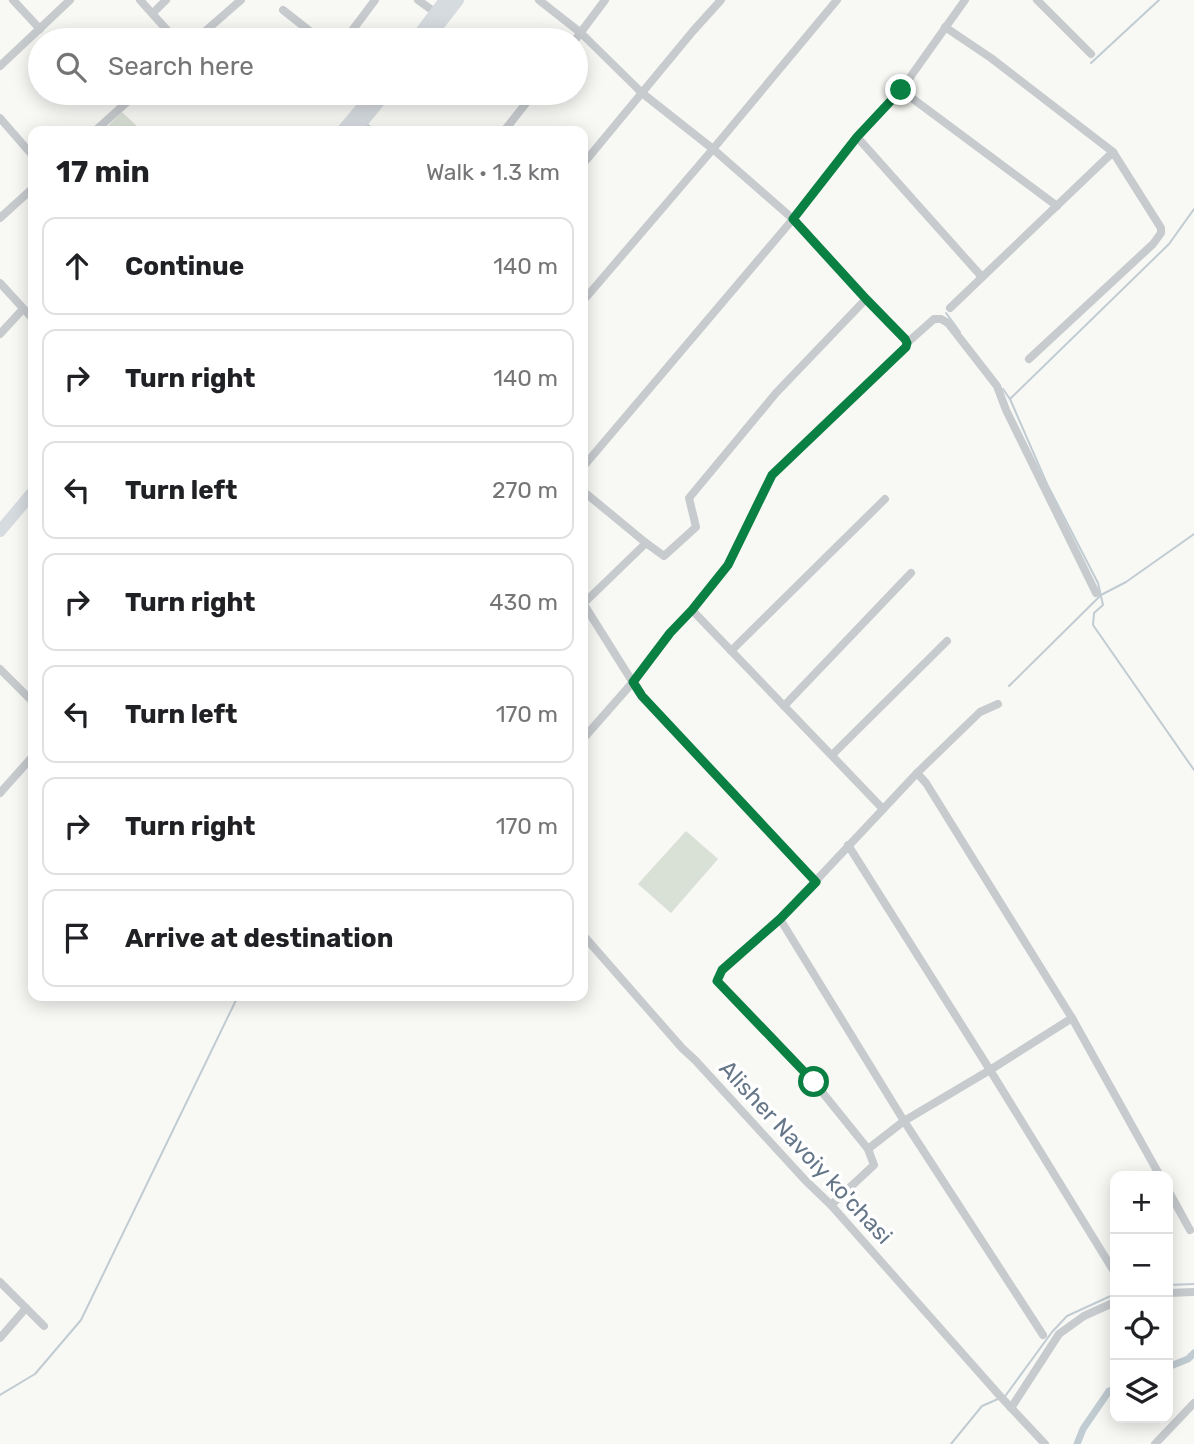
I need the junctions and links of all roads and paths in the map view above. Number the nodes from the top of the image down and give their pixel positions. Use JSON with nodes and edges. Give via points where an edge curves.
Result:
{"nodes":[{"id":1,"x":13,"y":0,"type":"edge"},
{"id":2,"x":70,"y":0,"type":"edge"},
{"id":3,"x":140,"y":0,"type":"edge"},
{"id":4,"x":166,"y":0,"type":"edge"},
{"id":5,"x":241,"y":0,"type":"edge"},
{"id":6,"x":375,"y":0,"type":"edge"},
{"id":7,"x":418,"y":0,"type":"edge"},
{"id":8,"x":445,"y":0,"type":"edge"},
{"id":9,"x":458,"y":0,"type":"edge"},
{"id":10,"x":540,"y":0,"type":"edge"},
{"id":11,"x":605,"y":0,"type":"edge"},
{"id":12,"x":721,"y":0,"type":"edge"},
{"id":13,"x":837,"y":0,"type":"edge"},
{"id":14,"x":965,"y":0,"type":"edge"},
{"id":15,"x":1037,"y":0,"type":"edge"},
{"id":16,"x":283,"y":10,"type":"dead end"},
{"id":17,"x":153,"y":13,"type":"junction"},
{"id":18,"x":436,"y":13,"type":"junction"},
{"id":19,"x":945,"y":27,"type":"junction"},
{"id":20,"x":39,"y":28,"type":"edge"},
{"id":21,"x":41,"y":28,"type":"edge"},
{"id":22,"x":166,"y":28,"type":"edge"},
{"id":23,"x":209,"y":28,"type":"edge"},
{"id":24,"x":306,"y":28,"type":"edge"},
{"id":25,"x":354,"y":28,"type":"edge"},
{"id":26,"x":424,"y":28,"type":"edge"},
{"id":27,"x":436,"y":28,"type":"edge"},
{"id":28,"x":575,"y":28,"type":"edge"},
{"id":29,"x":585,"y":28,"type":"edge"},
{"id":30,"x":28,"y":40,"type":"edge"},
{"id":31,"x":588,"y":40,"type":"edge"},
{"id":32,"x":1091,"y":54,"type":"dead end"},
{"id":33,"x":0,"y":66,"type":"edge"},
{"id":34,"x":901,"y":90,"type":"junction"},
{"id":35,"x":642,"y":93,"type":"junction"},
{"id":36,"x":124,"y":105,"type":"edge"},
{"id":37,"x":364,"y":105,"type":"edge"},
{"id":38,"x":378,"y":105,"type":"edge"},
{"id":39,"x":525,"y":105,"type":"edge"},
{"id":40,"x":0,"y":118,"type":"edge"},
{"id":41,"x":101,"y":126,"type":"edge"},
{"id":42,"x":346,"y":126,"type":"edge"},
{"id":43,"x":364,"y":126,"type":"edge"},
{"id":44,"x":508,"y":126,"type":"edge"},
{"id":45,"x":857,"y":137,"type":"junction"},
{"id":46,"x":713,"y":149,"type":"junction"},
{"id":47,"x":28,"y":150,"type":"edge"},
{"id":48,"x":1113,"y":152,"type":"junction"},
{"id":49,"x":588,"y":158,"type":"edge"},
{"id":50,"x":28,"y":193,"type":"edge"},
{"id":51,"x":1057,"y":206,"type":"junction"},
{"id":52,"x":0,"y":218,"type":"edge"},
{"id":53,"x":793,"y":219,"type":"junction"},
{"id":54,"x":982,"y":277,"type":"junction"},
{"id":55,"x":0,"y":283,"type":"edge"},
{"id":56,"x":588,"y":295,"type":"edge"},
{"id":57,"x":866,"y":299,"type":"junction"},
{"id":58,"x":950,"y":308,"type":"dead end"},
{"id":59,"x":23,"y":309,"type":"junction"},
{"id":60,"x":28,"y":314,"type":"edge"},
{"id":61,"x":0,"y":334,"type":"edge"},
{"id":62,"x":907,"y":343,"type":"junction"},
{"id":63,"x":1029,"y":359,"type":"dead end"},
{"id":64,"x":588,"y":459,"type":"edge"},
{"id":65,"x":588,"y":495,"type":"edge"},
{"id":66,"x":28,"y":498,"type":"edge"},
{"id":67,"x":885,"y":499,"type":"dead end"},
{"id":68,"x":28,"y":510,"type":"edge"},
{"id":69,"x":0,"y":531,"type":"edge"},
{"id":70,"x":0,"y":542,"type":"edge"},
{"id":71,"x":646,"y":543,"type":"junction"},
{"id":72,"x":912,"y":573,"type":"dead end"},
{"id":73,"x":1096,"y":593,"type":"dead end"},
{"id":74,"x":588,"y":598,"type":"edge"},
{"id":75,"x":692,"y":610,"type":"junction"},
{"id":76,"x":588,"y":611,"type":"edge"},
{"id":77,"x":947,"y":641,"type":"dead end"},
{"id":78,"x":731,"y":651,"type":"junction"},
{"id":79,"x":0,"y":669,"type":"edge"},
{"id":80,"x":633,"y":682,"type":"junction"},
{"id":81,"x":28,"y":697,"type":"edge"},
{"id":82,"x":998,"y":704,"type":"dead end"},
{"id":83,"x":784,"y":706,"type":"junction"},
{"id":84,"x":588,"y":733,"type":"edge"},
{"id":85,"x":832,"y":755,"type":"junction"},
{"id":86,"x":28,"y":762,"type":"edge"},
{"id":87,"x":917,"y":773,"type":"junction"},
{"id":88,"x":0,"y":793,"type":"edge"},
{"id":89,"x":883,"y":808,"type":"junction"},
{"id":90,"x":848,"y":845,"type":"junction"},
{"id":91,"x":816,"y":882,"type":"junction"},
{"id":92,"x":780,"y":919,"type":"junction"},
{"id":93,"x":588,"y":941,"type":"edge"},
{"id":94,"x":1072,"y":1018,"type":"junction"},
{"id":95,"x":990,"y":1070,"type":"junction"},
{"id":96,"x":904,"y":1121,"type":"junction"},
{"id":97,"x":868,"y":1149,"type":"junction"},
{"id":98,"x":1157,"y":1171,"type":"edge"},
{"id":99,"x":1173,"y":1199,"type":"edge"},
{"id":100,"x":831,"y":1205,"type":"junction"},
{"id":101,"x":1190,"y":1230,"type":"dead end"},
{"id":102,"x":1110,"y":1265,"type":"edge"},
{"id":103,"x":0,"y":1282,"type":"edge"},
{"id":104,"x":1194,"y":1292,"type":"edge"},
{"id":105,"x":1173,"y":1293,"type":"edge"},
{"id":106,"x":1110,"y":1304,"type":"edge"},
{"id":107,"x":26,"y":1308,"type":"junction"},
{"id":108,"x":44,"y":1326,"type":"dead end"},
{"id":109,"x":1043,"y":1335,"type":"dead end"},
{"id":110,"x":0,"y":1338,"type":"edge"},
{"id":111,"x":1194,"y":1403,"type":"edge"},
{"id":112,"x":1011,"y":1408,"type":"junction"},
{"id":113,"x":1045,"y":1444,"type":"edge"},
{"id":114,"x":1154,"y":1444,"type":"edge"}],
"edges":[{"from":1,"to":20,"type":"street"},
{"from":2,"to":21,"type":"street"},
{"from":3,"to":17,"type":"street"},
{"from":4,"to":17,"type":"street"},
{"from":5,"to":23,"type":"street"},
{"from":6,"to":25,"type":"street"},
{"from":7,"to":18,"type":"street"},
{"from":8,"to":18,"type":"main road"},
{"from":9,"to":27,"type":"main road"},
{"from":10,"to":28,"type":"street"},
{"from":11,"to":29,"type":"street"},
{"from":12,"to":35,"type":"street"},
{"from":13,"to":46,"type":"street"},
{"from":14,"to":19,"type":"street"},
{"from":15,"to":32,"type":"street"},
{"from":16,"to":24,"type":"street"},
{"from":17,"to":22,"type":"street"},
{"from":18,"to":26,"type":"main road"},
{"from":19,"to":34,"type":"street"},
{"from":19,"to":48,"type":"street"},
{"from":30,"to":33,"type":"street"},
{"from":31,"to":35,"type":"street"},
{"from":34,"to":45,"type":"street"},
{"from":34,"to":51,"type":"street"},
{"from":35,"to":46,"type":"street"},
{"from":35,"to":49,"type":"street"},
{"from":36,"to":41,"type":"street"},
{"from":37,"to":42,"type":"main road"},
{"from":38,"to":43,"type":"main road"},
{"from":39,"to":44,"type":"street"},
{"from":40,"to":47,"type":"street"},
{"from":45,"to":53,"type":"street"},
{"from":45,"to":54,"type":"street"},
{"from":46,"to":53,"type":"street"},
{"from":46,"to":56,"type":"street"},
{"from":48,"to":51,"type":"street"},
{"from":48,"to":63,"type":"street","via":[[1161,233]]},
{"from":50,"to":52,"type":"street"},
{"from":51,"to":54,"type":"street"},
{"from":53,"to":57,"type":"street"},
{"from":53,"to":64,"type":"street"},
{"from":54,"to":58,"type":"street"},
{"from":55,"to":59,"type":"street"},
{"from":57,"to":62,"type":"street"},
{"from":57,"to":71,"type":"street","via":[[776,393],[689,498],[696,527],[664,556]]},
{"from":59,"to":60,"type":"street"},
{"from":59,"to":61,"type":"street"},
{"from":62,"to":73,"type":"street","via":[[934,319],[941,319],[974,355],[997,386]]},
{"from":62,"to":75,"type":"street","via":[[772,475],[728,565]]},
{"from":65,"to":71,"type":"street"},
{"from":66,"to":69,"type":"main road"},
{"from":67,"to":78,"type":"street"},
{"from":68,"to":70,"type":"main road"},
{"from":71,"to":74,"type":"street"},
{"from":72,"to":83,"type":"street"},
{"from":75,"to":78,"type":"street"},
{"from":75,"to":80,"type":"street"},
{"from":76,"to":80,"type":"street"},
{"from":77,"to":85,"type":"street"},
{"from":78,"to":83,"type":"street"},
{"from":79,"to":81,"type":"street"},
{"from":80,"to":84,"type":"street"},
{"from":80,"to":91,"type":"street"},
{"from":82,"to":87,"type":"street","via":[[980,712]]},
{"from":83,"to":85,"type":"street"},
{"from":85,"to":89,"type":"street"},
{"from":86,"to":88,"type":"street"},
{"from":87,"to":89,"type":"street"},
{"from":87,"to":94,"type":"street"},
{"from":89,"to":90,"type":"street"},
{"from":90,"to":91,"type":"street"},
{"from":90,"to":95,"type":"street"},
{"from":91,"to":92,"type":"street"},
{"from":92,"to":96,"type":"street"},
{"from":92,"to":97,"type":"street","via":[[722,970],[717,981],[814,1082]]},
{"from":93,"to":100,"type":"street","name":"Alisher Navoiy ko'chasi"},
{"from":94,"to":95,"type":"street"},
{"from":94,"to":98,"type":"street"},
{"from":95,"to":96,"type":"street"},
{"from":95,"to":102,"type":"street"},
{"from":96,"to":97,"type":"street"},
{"from":96,"to":109,"type":"street"},
{"from":97,"to":100,"type":"street","via":[[873,1165]]},
{"from":99,"to":101,"type":"street"},
{"from":100,"to":112,"type":"street","name":"Alisher Navoiy ko'chasi"},
{"from":103,"to":107,"type":"street"},
{"from":104,"to":105,"type":"street"},
{"from":106,"to":112,"type":"street","via":[[1059,1334]]},
{"from":107,"to":108,"type":"street"},
{"from":107,"to":110,"type":"street"},
{"from":111,"to":114,"type":"street"},
{"from":112,"to":113,"type":"street","name":"Alisher Navoiy ko'chasi"}]}
